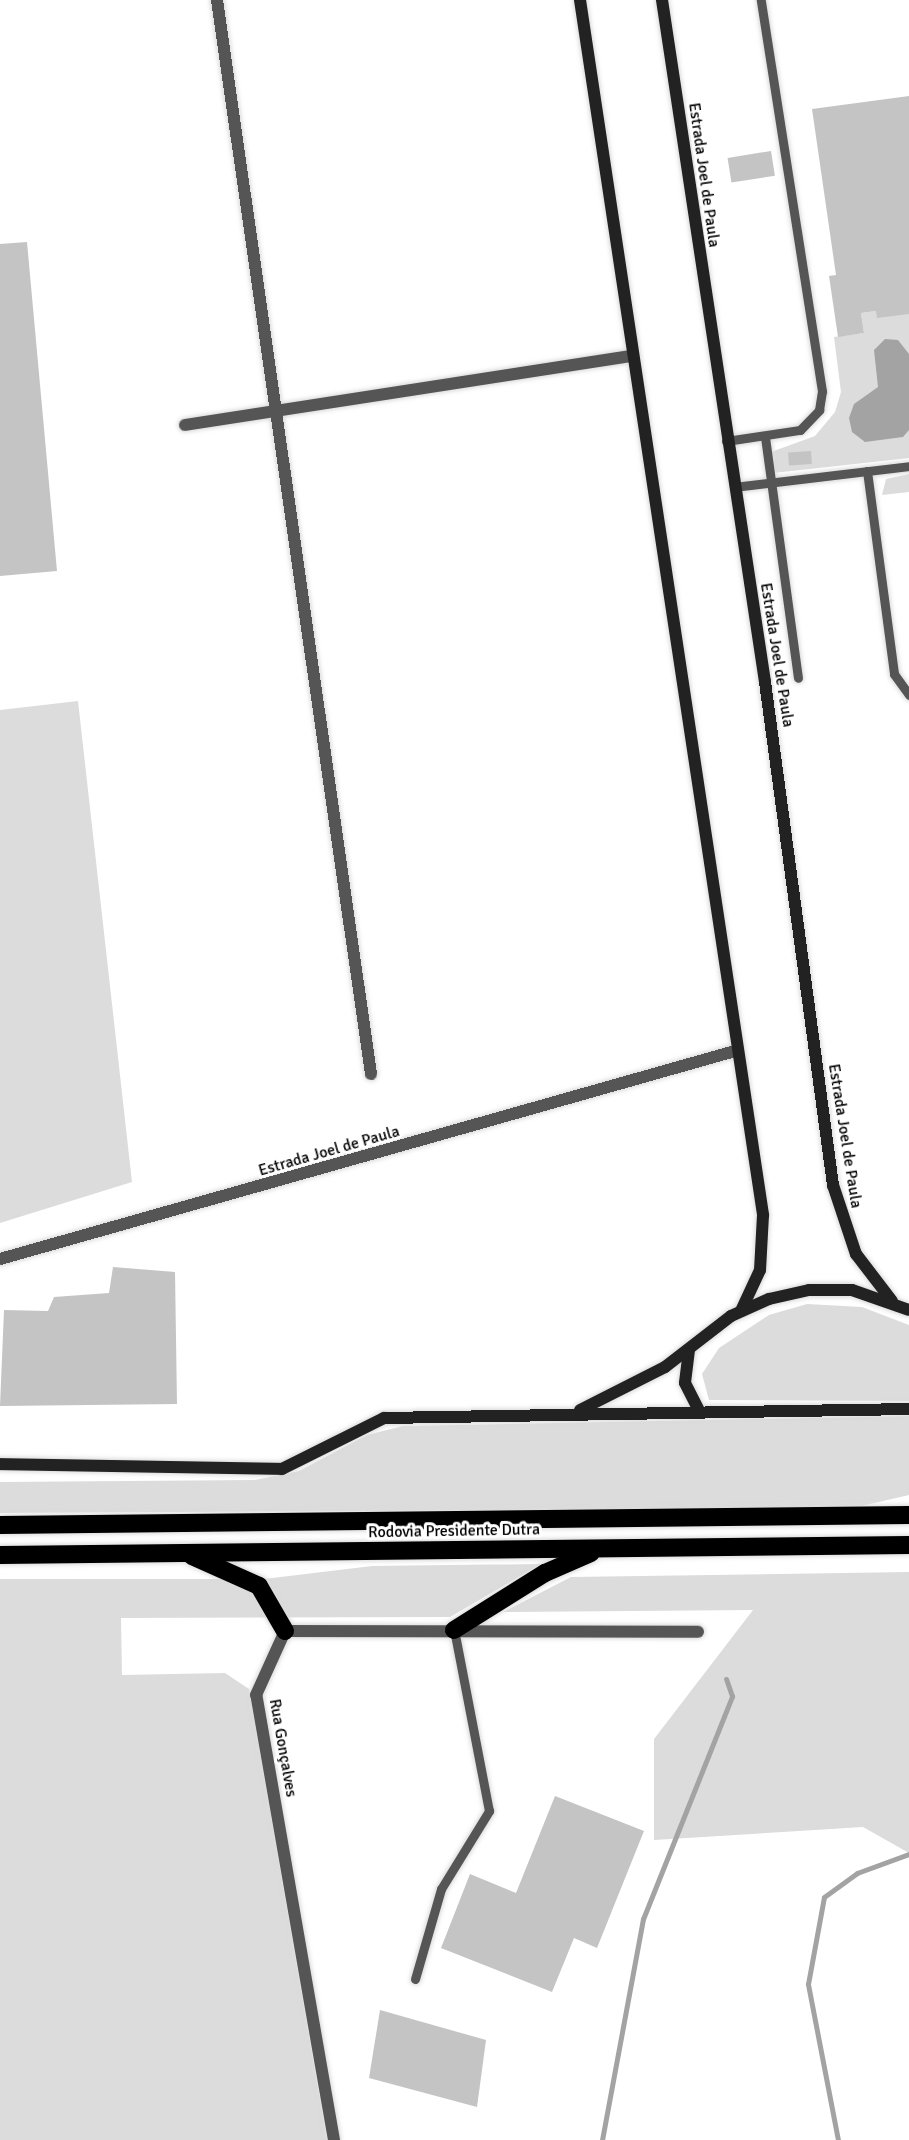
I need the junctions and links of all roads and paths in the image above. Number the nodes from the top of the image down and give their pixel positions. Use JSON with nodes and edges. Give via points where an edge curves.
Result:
{"nodes":[{"id":1,"x":217,"y":0,"type":"edge"},
{"id":2,"x":580,"y":0,"type":"edge"},
{"id":3,"x":662,"y":0,"type":"edge"},
{"id":4,"x":761,"y":0,"type":"edge"},
{"id":5,"x":630,"y":356,"type":"junction"},
{"id":6,"x":274,"y":411,"type":"junction"},
{"id":7,"x":185,"y":425,"type":"dead end"},
{"id":8,"x":765,"y":437,"type":"junction"},
{"id":9,"x":726,"y":441,"type":"junction"},
{"id":10,"x":909,"y":466,"type":"edge"},
{"id":11,"x":867,"y":471,"type":"junction"},
{"id":12,"x":768,"y":483,"type":"junction"},
{"id":13,"x":734,"y":487,"type":"junction"},
{"id":14,"x":798,"y":678,"type":"dead end"},
{"id":15,"x":909,"y":695,"type":"edge"},
{"id":16,"x":735,"y":1051,"type":"junction"},
{"id":17,"x":371,"y":1074,"type":"dead end"},
{"id":18,"x":0,"y":1259,"type":"edge"},
{"id":19,"x":892,"y":1301,"type":"junction"},
{"id":20,"x":909,"y":1310,"type":"edge"},
{"id":21,"x":741,"y":1311,"type":"junction"},
{"id":22,"x":689,"y":1350,"type":"junction"},
{"id":23,"x":909,"y":1409,"type":"edge"},
{"id":24,"x":699,"y":1410,"type":"junction"},
{"id":25,"x":576,"y":1411,"type":"junction"},
{"id":26,"x":0,"y":1464,"type":"edge"},
{"id":27,"x":909,"y":1515,"type":"edge"},
{"id":28,"x":0,"y":1525,"type":"edge"},
{"id":29,"x":909,"y":1545,"type":"edge"},
{"id":30,"x":600,"y":1549,"type":"junction"},
{"id":31,"x":185,"y":1553,"type":"junction"},
{"id":32,"x":0,"y":1555,"type":"edge"},
{"id":33,"x":454,"y":1630,"type":"junction"},
{"id":34,"x":285,"y":1631,"type":"junction"},
{"id":35,"x":698,"y":1632,"type":"dead end"},
{"id":36,"x":415,"y":1979,"type":"dead end"},
{"id":37,"x":334,"y":2140,"type":"edge"}],
"edges":[{"from":1,"to":6,"type":"street"},
{"from":2,"to":5,"type":"street"},
{"from":3,"to":9,"type":"street","name":"Estrada Joel de Paula"},
{"from":4,"to":8,"type":"lane","via":[[822,392],[808,425],[791,434]]},
{"from":5,"to":6,"type":"street"},
{"from":5,"to":16,"type":"street"},
{"from":6,"to":7,"type":"street"},
{"from":6,"to":17,"type":"street"},
{"from":8,"to":9,"type":"lane"},
{"from":8,"to":12,"type":"lane"},
{"from":9,"to":13,"type":"street","name":"Estrada Joel de Paula"},
{"from":10,"to":11,"type":"lane"},
{"from":11,"to":12,"type":"lane"},
{"from":11,"to":15,"type":"lane","via":[[894,674]]},
{"from":12,"to":13,"type":"lane"},
{"from":12,"to":14,"type":"lane"},
{"from":13,"to":19,"type":"street","name":"Estrada Joel de Paula","via":[[835,1194],[856,1254]]},
{"from":16,"to":18,"type":"street","name":"Estrada Joel de Paula"},
{"from":16,"to":21,"type":"street","via":[[764,1235],[756,1284]]},
{"from":19,"to":20,"type":"street"},
{"from":19,"to":21,"type":"street","via":[[852,1290],[809,1290]]},
{"from":21,"to":22,"type":"street"},
{"from":22,"to":24,"type":"street","via":[[685,1383]]},
{"from":22,"to":25,"type":"street"},
{"from":23,"to":24,"type":"street"},
{"from":24,"to":25,"type":"street"},
{"from":25,"to":26,"type":"street","via":[[384,1418],[282,1469]]},
{"from":27,"to":28,"type":"highway","name":"Rodovia Presidente Dutra"},
{"from":29,"to":30,"type":"highway","name":"Rodovia Presidente Dutra"},
{"from":30,"to":31,"type":"highway","name":"Rodovia Presidente Dutra"},
{"from":30,"to":33,"type":"highway","via":[[545,1574]]},
{"from":31,"to":32,"type":"highway","name":"Rodovia Presidente Dutra"},
{"from":31,"to":34,"type":"highway","via":[[259,1586]]},
{"from":33,"to":34,"type":"street"},
{"from":33,"to":35,"type":"street"},
{"from":33,"to":36,"type":"lane","via":[[489,1811],[441,1889]]},
{"from":34,"to":37,"type":"street","name":"Rua Gonçalves","via":[[256,1695]]}]}
